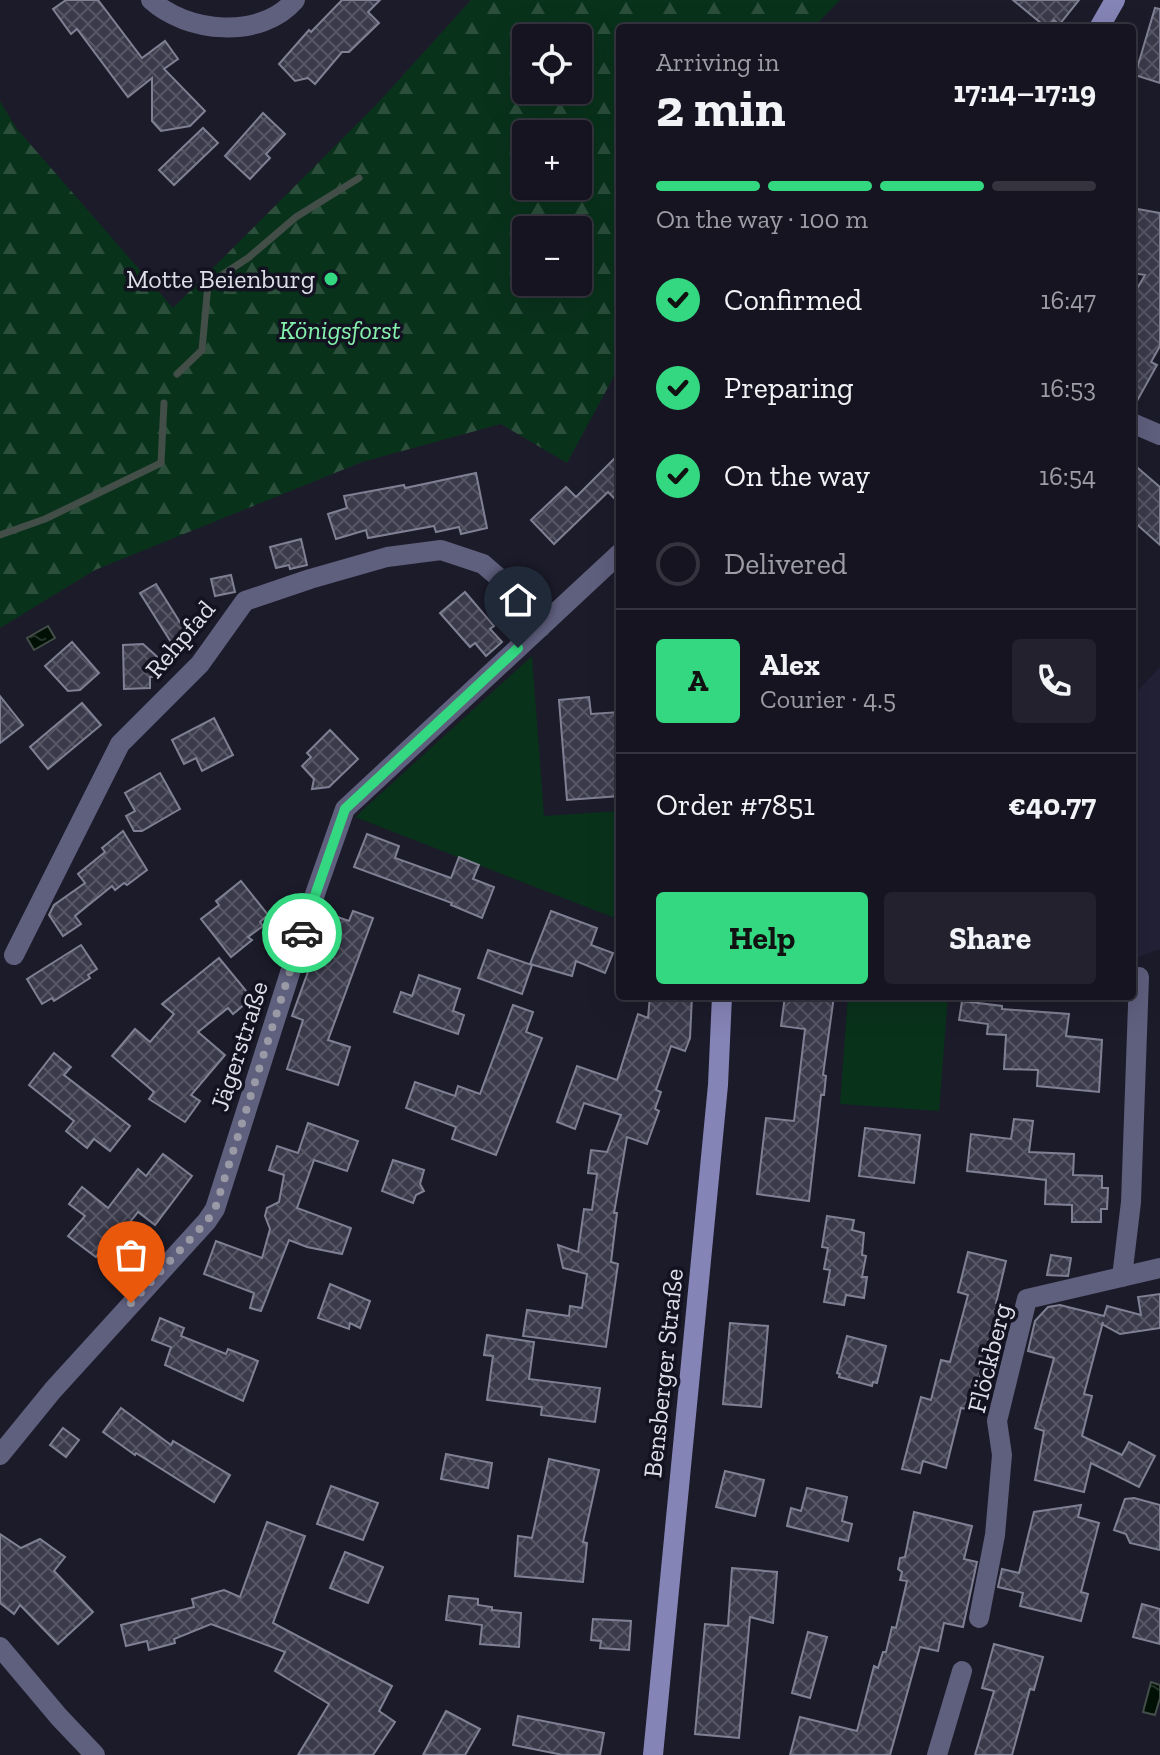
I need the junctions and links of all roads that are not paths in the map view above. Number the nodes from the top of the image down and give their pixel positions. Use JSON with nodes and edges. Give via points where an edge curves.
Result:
{"nodes":[{"id":1,"x":151,"y":0,"type":"edge"},
{"id":2,"x":295,"y":0,"type":"edge"},
{"id":3,"x":1115,"y":0,"type":"edge"},
{"id":4,"x":1101,"y":24,"type":"edge"},
{"id":5,"x":1136,"y":425,"type":"edge"},
{"id":6,"x":1160,"y":435,"type":"edge"},
{"id":7,"x":616,"y":557,"type":"edge"},
{"id":8,"x":541,"y":627,"type":"junction"},
{"id":9,"x":14,"y":955,"type":"dead end"},
{"id":10,"x":1160,"y":974,"type":"edge"},
{"id":11,"x":1136,"y":976,"type":"edge"},
{"id":12,"x":722,"y":1000,"type":"edge"},
{"id":13,"x":1135,"y":1000,"type":"edge"},
{"id":14,"x":1160,"y":1268,"type":"edge"},
{"id":15,"x":1122,"y":1277,"type":"junction"},
{"id":16,"x":0,"y":1455,"type":"edge"},
{"id":17,"x":979,"y":1618,"type":"dead end"},
{"id":18,"x":0,"y":1647,"type":"edge"},
{"id":19,"x":962,"y":1671,"type":"dead end"},
{"id":20,"x":95,"y":1755,"type":"edge"},
{"id":21,"x":653,"y":1755,"type":"edge"},
{"id":22,"x":937,"y":1755,"type":"edge"}],
"edges":[{"from":1,"to":2,"type":"street","via":[[178,18],[226,27],[264,20]]},
{"from":3,"to":4,"type":"main road"},
{"from":5,"to":6,"type":"street"},
{"from":7,"to":8,"type":"street","name":"Jägerstraße"},
{"from":8,"to":9,"type":"street","name":"Rehpfad","via":[[513,590],[483,564],[441,550],[387,557],[245,601],[200,664],[120,744]]},
{"from":8,"to":16,"type":"street","name":"Jägerstraße","via":[[345,809],[215,1209]]},
{"from":10,"to":11,"type":"street"},
{"from":12,"to":21,"type":"main road","name":"Bensberger Straße"},
{"from":13,"to":15,"type":"street","via":[[1131,1202]]},
{"from":14,"to":15,"type":"street","name":"Flöckberg"},
{"from":15,"to":17,"type":"street","name":"Flöckberg","via":[[1027,1299],[997,1421],[1002,1455],[995,1535]]},
{"from":18,"to":20,"type":"street"},
{"from":19,"to":22,"type":"street"}]}
